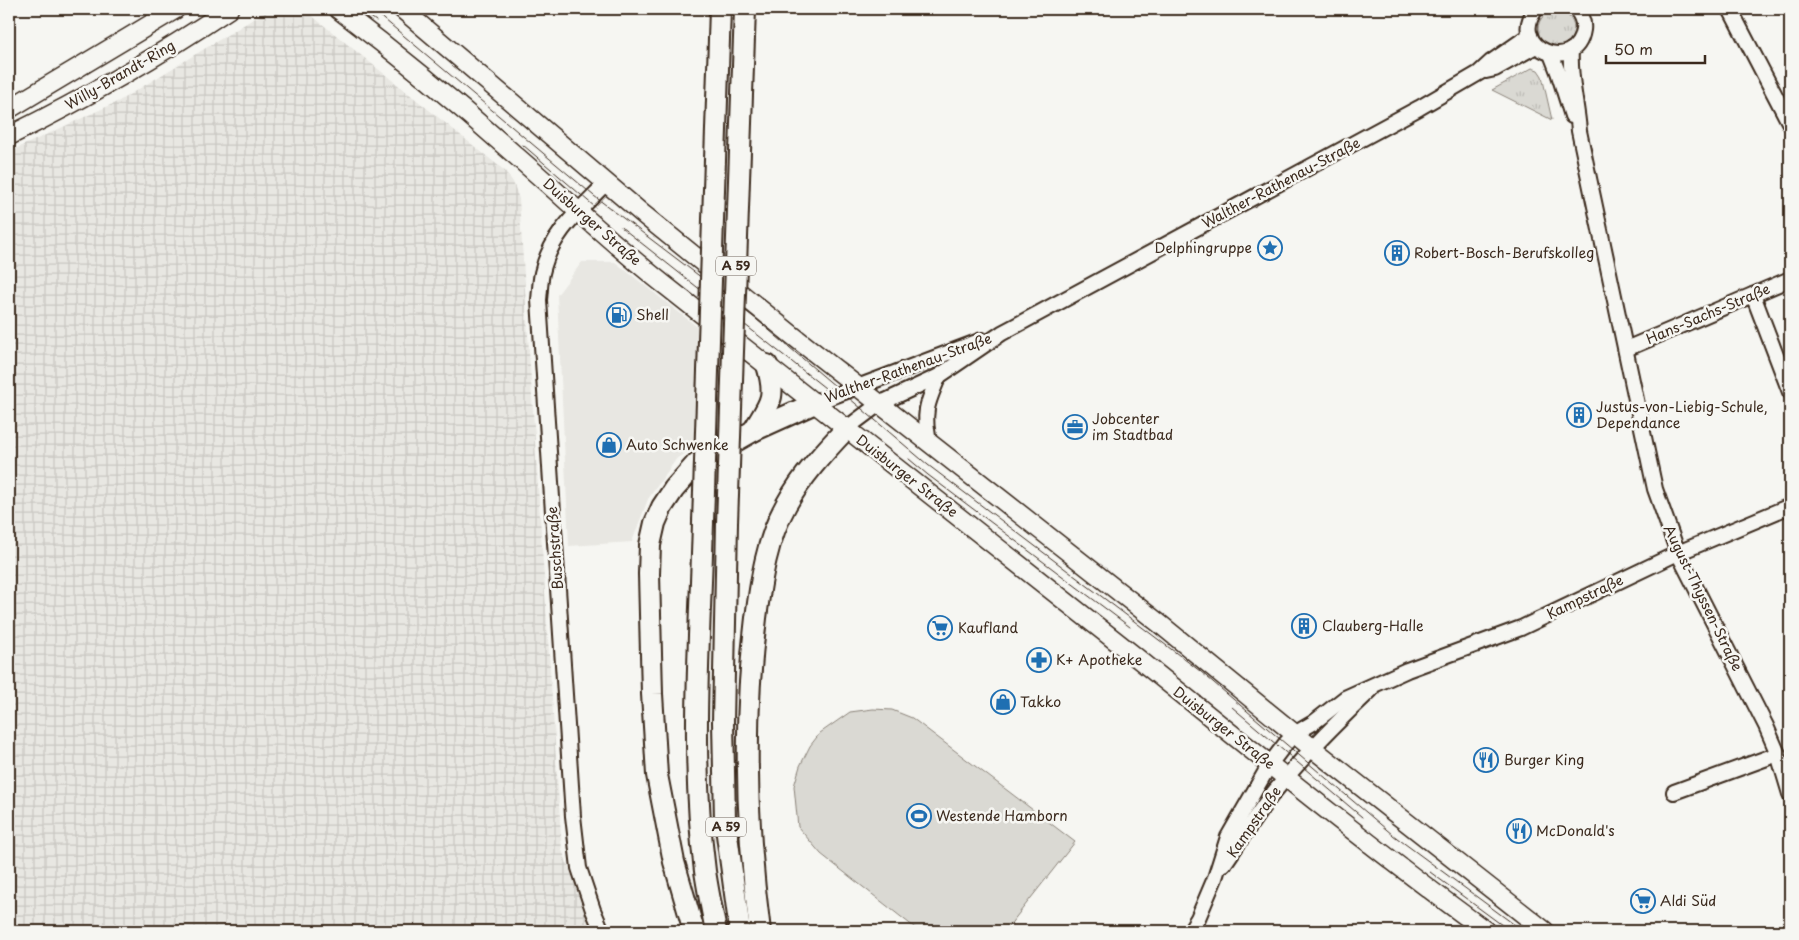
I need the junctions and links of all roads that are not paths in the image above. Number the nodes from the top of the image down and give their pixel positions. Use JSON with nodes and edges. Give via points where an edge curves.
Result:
{"nodes":[{"id":1,"x":176,"y":9,"type":"edge"},
{"id":2,"x":229,"y":9,"type":"edge"},
{"id":3,"x":338,"y":9,"type":"edge"},
{"id":4,"x":402,"y":9,"type":"edge"},
{"id":5,"x":720,"y":9,"type":"edge"},
{"id":6,"x":745,"y":9,"type":"edge"},
{"id":7,"x":1536,"y":9,"type":"edge"},
{"id":8,"x":1576,"y":9,"type":"edge"},
{"id":9,"x":1730,"y":9,"type":"edge"},
{"id":10,"x":1533,"y":41,"type":"junction"},
{"id":11,"x":1571,"y":50,"type":"junction"},
{"id":12,"x":1551,"y":54,"type":"junction"},
{"id":13,"x":9,"y":109,"type":"edge"},
{"id":14,"x":1790,"y":124,"type":"edge"},
{"id":15,"x":1579,"y":131,"type":"junction"},
{"id":16,"x":9,"y":136,"type":"edge"},
{"id":17,"x":606,"y":184,"type":"junction"},
{"id":18,"x":578,"y":212,"type":"junction"},
{"id":19,"x":1790,"y":279,"type":"edge"},
{"id":20,"x":1754,"y":295,"type":"junction"},
{"id":21,"x":1002,"y":333,"type":"junction"},
{"id":22,"x":1626,"y":349,"type":"junction"},
{"id":23,"x":767,"y":365,"type":"junction"},
{"id":24,"x":939,"y":376,"type":"junction"},
{"id":25,"x":858,"y":386,"type":"junction"},
{"id":26,"x":1790,"y":392,"type":"edge"},
{"id":27,"x":815,"y":403,"type":"junction"},
{"id":28,"x":880,"y":404,"type":"junction"},
{"id":29,"x":847,"y":428,"type":"junction"},
{"id":30,"x":753,"y":431,"type":"junction"},
{"id":31,"x":930,"y":445,"type":"junction"},
{"id":32,"x":1790,"y":506,"type":"edge"},
{"id":33,"x":1678,"y":553,"type":"junction"},
{"id":34,"x":1378,"y":683,"type":"junction"},
{"id":35,"x":1296,"y":733,"type":"junction"},
{"id":36,"x":1312,"y":748,"type":"junction"},
{"id":37,"x":1778,"y":754,"type":"junction"},
{"id":38,"x":1270,"y":764,"type":"junction"},
{"id":39,"x":1287,"y":777,"type":"junction"},
{"id":40,"x":1674,"y":792,"type":"dead end"},
{"id":41,"x":1790,"y":794,"type":"edge"},
{"id":42,"x":1215,"y":878,"type":"junction"},
{"id":43,"x":602,"y":931,"type":"edge"},
{"id":44,"x":694,"y":931,"type":"edge"},
{"id":45,"x":716,"y":931,"type":"edge"},
{"id":46,"x":740,"y":931,"type":"edge"},
{"id":47,"x":760,"y":931,"type":"edge"},
{"id":48,"x":1190,"y":931,"type":"edge"},
{"id":49,"x":1486,"y":931,"type":"edge"},
{"id":50,"x":1545,"y":931,"type":"edge"}],
"edges":[{"from":1,"to":13,"type":"main road","name":"Willy-Brandt-Ring"},
{"from":2,"to":16,"type":"main road","name":"Willy-Brandt-Ring","via":[[126,72]]},
{"from":3,"to":18,"type":"main road","name":"Duisburger Straße","via":[[450,99]]},
{"from":4,"to":17,"type":"main road"},
{"from":5,"to":45,"type":"highway","number":"A 59","bridge":true,"via":[[698,724],[705,871]]},
{"from":6,"to":46,"type":"highway","number":"A 59","bridge":true,"via":[[723,722],[725,820]]},
{"from":7,"to":10,"type":"street","via":[[1529,24]]},
{"from":8,"to":11,"type":"street","via":[[1582,18],[1582,36]]},
{"from":9,"to":14,"type":"street"},
{"from":10,"to":12,"type":"street"},
{"from":10,"to":21,"type":"street","name":"Walther-Rathenau-Straße","via":[[1495,69],[1479,72],[1325,160]]},
{"from":11,"to":12,"type":"street"},
{"from":11,"to":15,"type":"street","name":"August-Thyssen-Straße","via":[[1570,70]]},
{"from":12,"to":15,"type":"street","name":"August-Thyssen-Straße"},
{"from":15,"to":22,"type":"street","name":"August-Thyssen-Straße"},
{"from":17,"to":18,"type":"street","name":"Buschstraße"},
{"from":17,"to":25,"type":"main road"},
{"from":18,"to":23,"type":"main road","name":"Duisburger Straße","via":[[664,285]]},
{"from":18,"to":43,"type":"street","name":"Buschstraße","via":[[563,227],[549,254],[542,274],[539,300],[578,868]]},
{"from":19,"to":20,"type":"street","name":"Hans-Sachs-Straße"},
{"from":20,"to":22,"type":"street","name":"Hans-Sachs-Straße"},
{"from":20,"to":26,"type":"street"},
{"from":21,"to":24,"type":"street","name":"Walther-Rathenau-Straße"},
{"from":21,"to":25,"type":"street","name":"Walther-Rathenau-Straße"},
{"from":22,"to":33,"type":"street","name":"August-Thyssen-Straße","via":[[1655,489]]},
{"from":23,"to":27,"type":"main road","name":"Duisburger Straße"},
{"from":23,"to":30,"type":"highway","via":[[772,382],[771,401]]},
{"from":24,"to":28,"type":"street","name":"Walther-Rathenau-Straße"},
{"from":24,"to":31,"type":"street","name":"Walther-Rathenau-Straße","via":[[925,413]]},
{"from":25,"to":27,"type":"street","name":"Walther-Rathenau-Straße"},
{"from":25,"to":28,"type":"main road"},
{"from":27,"to":29,"type":"main road","name":"Duisburger Straße"},
{"from":27,"to":30,"type":"highway"},
{"from":28,"to":29,"type":"street","name":"Walther-Rathenau-Straße"},
{"from":28,"to":31,"type":"main road"},
{"from":29,"to":38,"type":"main road","name":"Duisburger Straße"},
{"from":29,"to":47,"type":"highway","via":[[812,467],[785,506],[763,570],[752,647],[748,726],[752,869]]},
{"from":30,"to":44,"type":"highway","via":[[698,462],[680,482],[662,507],[650,546],[648,574],[657,775],[674,862]]},
{"from":31,"to":35,"type":"main road"},
{"from":32,"to":33,"type":"street","name":"Kampstraße"},
{"from":33,"to":34,"type":"street","name":"Kampstraße","via":[[1521,628]]},
{"from":33,"to":37,"type":"street","name":"August-Thyssen-Straße"},
{"from":34,"to":35,"type":"street","name":"Kampstraße","via":[[1345,698]]},
{"from":34,"to":36,"type":"street","name":"Kampstraße"},
{"from":35,"to":36,"type":"main road"},
{"from":35,"to":38,"type":"street","name":"Kampstraße"},
{"from":36,"to":39,"type":"street","name":"Kampstraße"},
{"from":36,"to":50,"type":"main road"},
{"from":37,"to":40,"type":"street"},
{"from":37,"to":41,"type":"street","name":"August-Thyssen-Straße"},
{"from":38,"to":39,"type":"main road","name":"Duisburger Straße"},
{"from":38,"to":42,"type":"street","name":"Kampstraße","via":[[1228,837]]},
{"from":39,"to":42,"type":"street","name":"Kampstraße"},
{"from":39,"to":49,"type":"main road","name":"Duisburger Straße"},
{"from":42,"to":48,"type":"street","name":"Kampstraße"}]}
